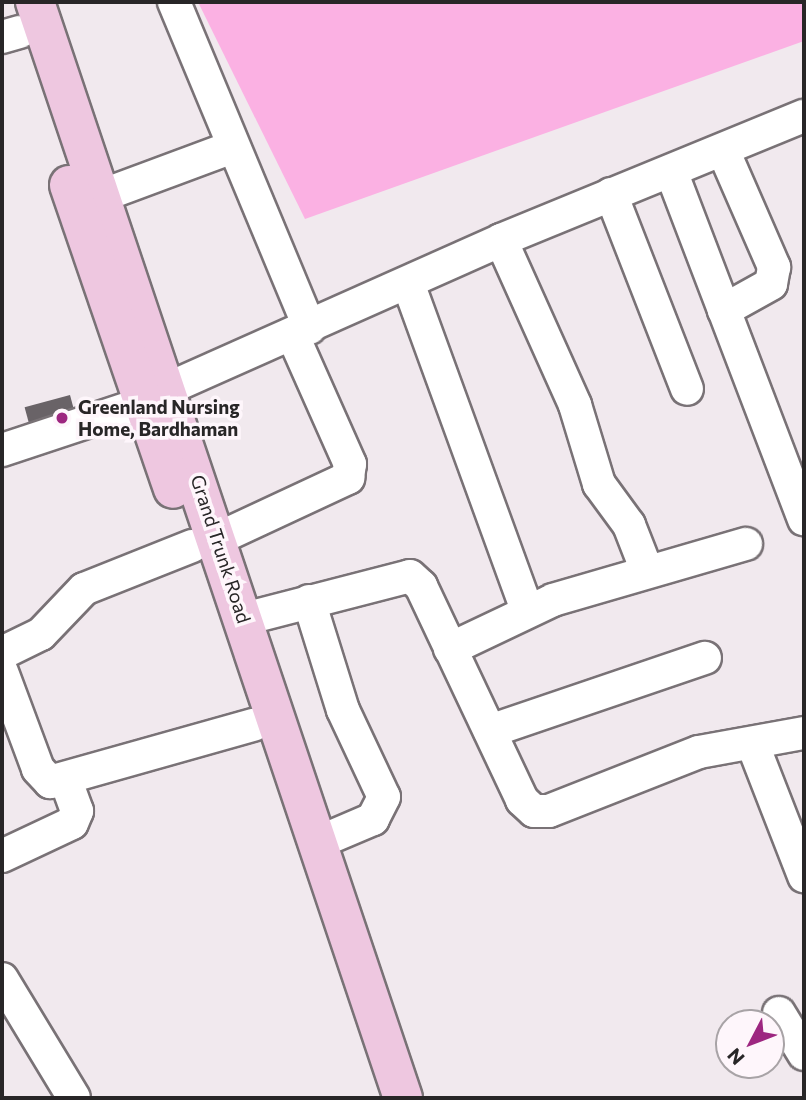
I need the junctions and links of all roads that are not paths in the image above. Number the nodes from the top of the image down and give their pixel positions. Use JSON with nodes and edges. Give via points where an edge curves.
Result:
{"nodes":[{"id":1,"x":174,"y":2,"type":"edge"},
{"id":2,"x":16,"y":18,"type":"edge"},
{"id":3,"x":800,"y":128,"type":"edge"},
{"id":4,"x":233,"y":147,"type":"junction"},
{"id":5,"x":723,"y":150,"type":"junction"},
{"id":6,"x":671,"y":171,"type":"junction"},
{"id":7,"x":611,"y":194,"type":"junction"},
{"id":8,"x":101,"y":196,"type":"junction"},
{"id":9,"x":502,"y":240,"type":"junction"},
{"id":10,"x":408,"y":283,"type":"junction"},
{"id":11,"x":724,"y":310,"type":"junction"},
{"id":12,"x":301,"y":332,"type":"junction"},
{"id":13,"x":687,"y":389,"type":"dead end"},
{"id":14,"x":155,"y":396,"type":"junction"},
{"id":15,"x":2,"y":450,"type":"edge"},
{"id":16,"x":804,"y":519,"type":"edge"},
{"id":17,"x":205,"y":542,"type":"junction"},
{"id":18,"x":746,"y":544,"type":"dead end"},
{"id":19,"x":647,"y":571,"type":"junction"},
{"id":20,"x":309,"y":601,"type":"junction"},
{"id":21,"x":527,"y":610,"type":"junction"},
{"id":22,"x":244,"y":619,"type":"junction"},
{"id":23,"x":450,"y":649,"type":"junction"},
{"id":24,"x":2,"y":653,"type":"edge"},
{"id":25,"x":705,"y":658,"type":"dead end"},
{"id":26,"x":2,"y":672,"type":"edge"},
{"id":27,"x":253,"y":725,"type":"junction"},
{"id":28,"x":490,"y":732,"type":"junction"},
{"id":29,"x":804,"y":733,"type":"edge"},
{"id":30,"x":753,"y":745,"type":"junction"},
{"id":31,"x":66,"y":781,"type":"junction"},
{"id":32,"x":319,"y":842,"type":"junction"},
{"id":33,"x":2,"y":856,"type":"edge"},
{"id":34,"x":804,"y":876,"type":"edge"},
{"id":35,"x":2,"y":979,"type":"edge"},
{"id":36,"x":785,"y":1023,"type":"edge"},
{"id":37,"x":804,"y":1054,"type":"edge"},
{"id":38,"x":74,"y":1098,"type":"edge"},
{"id":39,"x":378,"y":1098,"type":"edge"},
{"id":40,"x":404,"y":1098,"type":"edge"}],
"edges":[{"from":1,"to":4,"type":"street"},
{"from":2,"to":8,"type":"main road","name":"Grand Trunk Road"},
{"from":2,"to":14,"type":"main road","name":"Grand Trunk Road"},
{"from":3,"to":5,"type":"street"},
{"from":4,"to":8,"type":"street"},
{"from":4,"to":12,"type":"street"},
{"from":5,"to":6,"type":"street"},
{"from":5,"to":11,"type":"street","via":[[774,267],[771,284]]},
{"from":6,"to":7,"type":"street"},
{"from":6,"to":11,"type":"street"},
{"from":7,"to":9,"type":"street"},
{"from":7,"to":13,"type":"street"},
{"from":8,"to":14,"type":"main road","name":"Grand Trunk Road"},
{"from":9,"to":10,"type":"street"},
{"from":9,"to":19,"type":"street","via":[[575,405],[599,484],[629,525]]},
{"from":10,"to":12,"type":"street"},
{"from":10,"to":21,"type":"street"},
{"from":11,"to":16,"type":"street"},
{"from":12,"to":14,"type":"street"},
{"from":12,"to":17,"type":"street","via":[[350,464],[348,478]]},
{"from":14,"to":15,"type":"street"},
{"from":14,"to":17,"type":"main road","name":"Grand Trunk Road"},
{"from":17,"to":22,"type":"main road","name":"Grand Trunk Road"},
{"from":17,"to":24,"type":"street","via":[[85,589],[41,635]]},
{"from":17,"to":27,"type":"main road","name":"Grand Trunk Road"},
{"from":18,"to":19,"type":"street"},
{"from":19,"to":21,"type":"street"},
{"from":20,"to":22,"type":"street"},
{"from":20,"to":23,"type":"street","via":[[410,576],[421,586]]},
{"from":20,"to":32,"type":"street","via":[[343,710],[384,797],[373,819]]},
{"from":21,"to":23,"type":"street"},
{"from":22,"to":32,"type":"main road","name":"Grand Trunk Road"},
{"from":23,"to":28,"type":"street"},
{"from":25,"to":28,"type":"street"},
{"from":26,"to":31,"type":"street","via":[[38,769],[50,782]]},
{"from":27,"to":31,"type":"street"},
{"from":27,"to":39,"type":"main road","name":"Grand Trunk Road"},
{"from":28,"to":30,"type":"street","via":[[522,800],[534,811],[549,811],[699,752]]},
{"from":29,"to":30,"type":"street"},
{"from":30,"to":34,"type":"street"},
{"from":31,"to":33,"type":"street","via":[[77,811],[72,823]]},
{"from":32,"to":40,"type":"main road","name":"Grand Trunk Road"},
{"from":35,"to":38,"type":"street"},
{"from":36,"to":37,"type":"street"}]}
